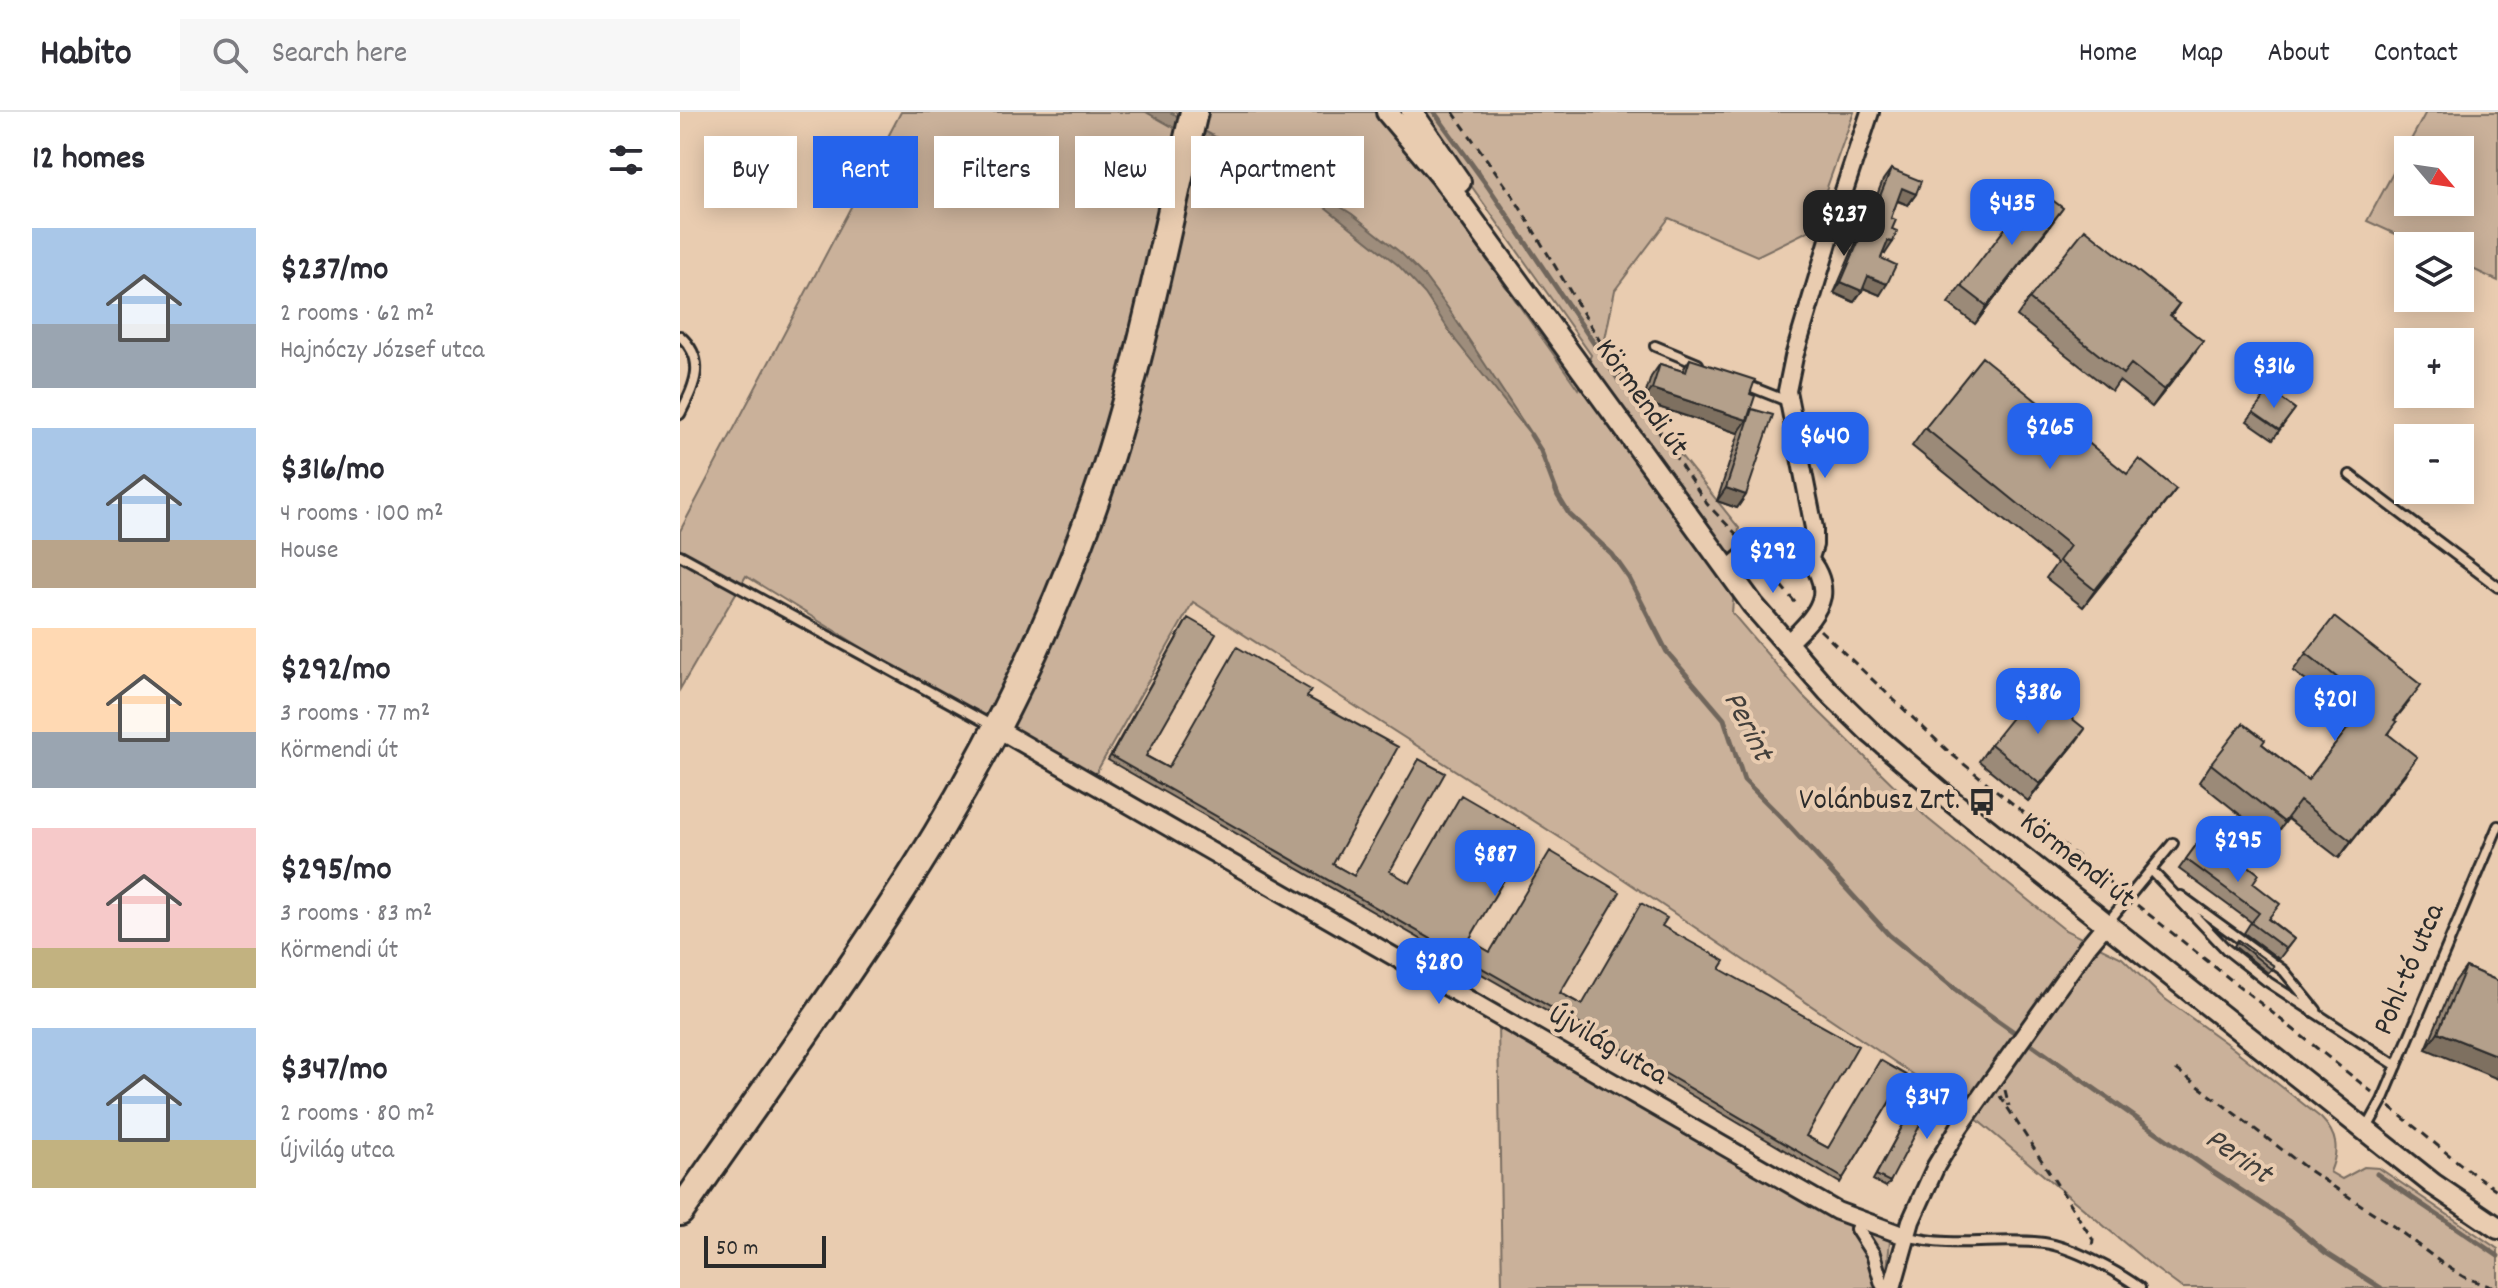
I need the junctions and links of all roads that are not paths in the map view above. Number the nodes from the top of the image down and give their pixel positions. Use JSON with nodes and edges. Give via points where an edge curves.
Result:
{"nodes":[{"id":1,"x":1194,"y":112,"type":"edge"},
{"id":2,"x":1387,"y":112,"type":"edge"},
{"id":3,"x":1412,"y":112,"type":"edge"},
{"id":4,"x":1870,"y":112,"type":"edge"},
{"id":5,"x":1556,"y":333,"type":"junction"},
{"id":6,"x":680,"y":336,"type":"edge"},
{"id":7,"x":1655,"y":346,"type":"dead end"},
{"id":8,"x":1707,"y":368,"type":"edge"},
{"id":9,"x":1733,"y":379,"type":"edge"},
{"id":10,"x":1788,"y":401,"type":"junction"},
{"id":11,"x":680,"y":414,"type":"edge"},
{"id":12,"x":2350,"y":475,"type":"dead end"},
{"id":13,"x":680,"y":555,"type":"edge"},
{"id":14,"x":1810,"y":558,"type":"junction"},
{"id":15,"x":1727,"y":570,"type":"junction"},
{"id":16,"x":2498,"y":587,"type":"edge"},
{"id":17,"x":1786,"y":645,"type":"junction"},
{"id":18,"x":996,"y":728,"type":"junction"},
{"id":19,"x":2498,"y":826,"type":"edge"},
{"id":20,"x":2173,"y":843,"type":"dead end"},
{"id":21,"x":2152,"y":871,"type":"junction"},
{"id":22,"x":2164,"y":883,"type":"junction"},
{"id":23,"x":2106,"y":924,"type":"junction"},
{"id":24,"x":2322,"y":1017,"type":"junction"},
{"id":25,"x":2397,"y":1066,"type":"junction"},
{"id":26,"x":2366,"y":1131,"type":"junction"},
{"id":27,"x":680,"y":1212,"type":"edge"},
{"id":28,"x":2498,"y":1227,"type":"edge"},
{"id":29,"x":1857,"y":1229,"type":"dead end"},
{"id":30,"x":1905,"y":1236,"type":"junction"},
{"id":31,"x":1887,"y":1286,"type":"edge"},
{"id":32,"x":2140,"y":1288,"type":"edge"}],
"edges":[{"from":1,"to":18,"type":"main road","via":[[1127,397],[1089,518]]},
{"from":2,"to":5,"type":"street","name":"Körmendi út","via":[[1441,176]]},
{"from":3,"to":5,"type":"street","name":"Körmendi út"},
{"from":4,"to":10,"type":"street","via":[[1794,357]]},
{"from":5,"to":15,"type":"street","name":"Körmendi út"},
{"from":6,"to":11,"type":"lane","via":[[694,351],[697,364]]},
{"from":7,"to":8,"type":"lane"},
{"from":9,"to":10,"type":"lane"},
{"from":10,"to":14,"type":"street","via":[[1814,528]]},
{"from":12,"to":16,"type":"lane"},
{"from":13,"to":18,"type":"lane"},
{"from":14,"to":15,"type":"street","via":[[1776,542],[1762,544]]},
{"from":14,"to":17,"type":"street","via":[[1822,584],[1821,598],[1810,621]]},
{"from":15,"to":17,"type":"street","name":"Körmendi út"},
{"from":17,"to":23,"type":"street","name":"Körmendi út","via":[[1908,765]]},
{"from":18,"to":27,"type":"main road","via":[[904,886]]},
{"from":18,"to":30,"type":"street","name":"Újvilág utca","via":[[1837,1211]]},
{"from":19,"to":25,"type":"lane","name":"Pohl-tó utca"},
{"from":20,"to":21,"type":"lane"},
{"from":21,"to":22,"type":"lane"},
{"from":21,"to":23,"type":"lane"},
{"from":22,"to":24,"type":"lane","via":[[2226,949]]},
{"from":22,"to":24,"type":"lane","via":[[2284,971]]},
{"from":23,"to":26,"type":"street","name":"Körmendi út"},
{"from":23,"to":30,"type":"street","via":[[2003,1076],[1960,1126]]},
{"from":24,"to":25,"type":"lane"},
{"from":25,"to":26,"type":"lane","name":"Pohl-tó utca"},
{"from":26,"to":28,"type":"street","name":"Körmendi út"},
{"from":29,"to":31,"type":"street"},
{"from":30,"to":31,"type":"street"},
{"from":30,"to":32,"type":"lane","via":[[1932,1243],[2045,1243],[2121,1274]]}]}
